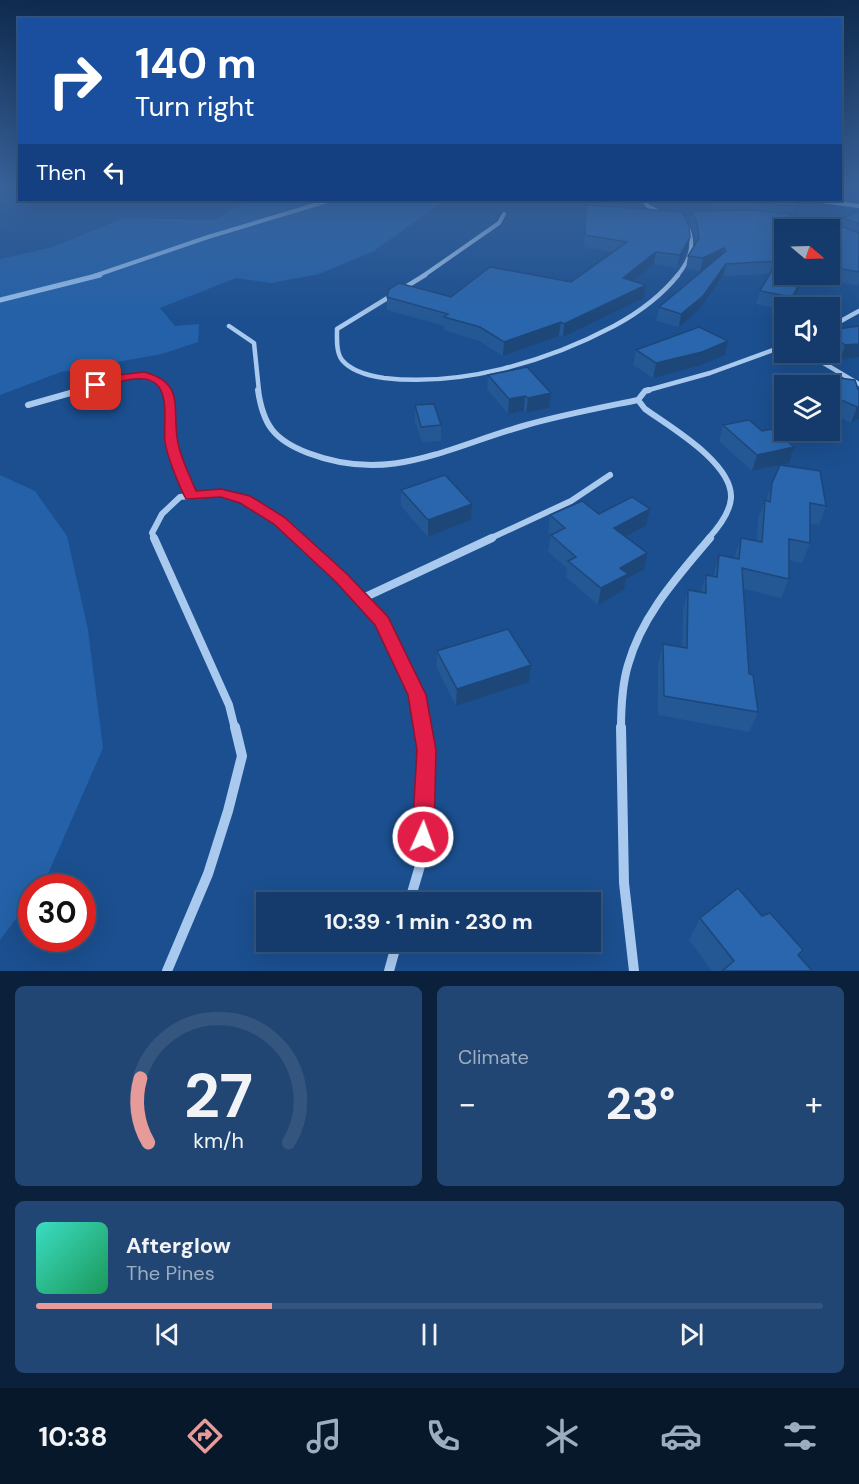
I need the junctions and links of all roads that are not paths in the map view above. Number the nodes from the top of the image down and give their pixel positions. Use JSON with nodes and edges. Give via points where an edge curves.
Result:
{"nodes":[{"id":1,"x":489,"y":230,"type":"edge"},
{"id":2,"x":690,"y":230,"type":"edge"},
{"id":3,"x":859,"y":311,"type":"edge"},
{"id":4,"x":840,"y":321,"type":"edge"},
{"id":5,"x":229,"y":326,"type":"dead end"},
{"id":6,"x":774,"y":350,"type":"edge"},
{"id":7,"x":824,"y":363,"type":"edge"},
{"id":8,"x":859,"y":384,"type":"edge"},
{"id":9,"x":638,"y":400,"type":"junction"},
{"id":10,"x":28,"y":405,"type":"dead end"},
{"id":11,"x":610,"y":475,"type":"dead end"},
{"id":12,"x":191,"y":495,"type":"junction"},
{"id":13,"x":361,"y":599,"type":"junction"},
{"id":14,"x":412,"y":892,"type":"edge"},
{"id":15,"x":394,"y":952,"type":"edge"},
{"id":16,"x":166,"y":971,"type":"edge"},
{"id":17,"x":389,"y":971,"type":"edge"},
{"id":18,"x":633,"y":971,"type":"edge"}],
"edges":[{"from":1,"to":2,"type":"street","via":[[337,328],[337,346],[347,364],[371,376],[418,379],[457,376],[536,360],[587,340],[645,307],[675,279],[692,254]]},
{"from":3,"to":4,"type":"street"},
{"from":5,"to":9,"type":"street","via":[[254,343],[260,401],[269,427],[288,444],[331,462],[380,467],[424,460],[510,430]]},
{"from":6,"to":9,"type":"street","via":[[645,391]]},
{"from":7,"to":8,"type":"street"},
{"from":9,"to":18,"type":"street","via":[[728,478],[731,499],[721,521],[662,595],[628,665],[621,709],[622,816],[627,939]]},
{"from":10,"to":12,"type":"street","via":[[119,379],[144,375],[160,381],[169,395],[171,443]]},
{"from":11,"to":13,"type":"street","via":[[571,501]]},
{"from":12,"to":13,"type":"street","via":[[221,493],[245,500],[279,520]]},
{"from":12,"to":16,"type":"street","via":[[180,496],[162,514],[152,533],[229,705],[242,756],[208,874]]},
{"from":13,"to":14,"type":"street","via":[[382,622],[417,695],[426,750],[422,859]]},
{"from":15,"to":17,"type":"street"}]}
